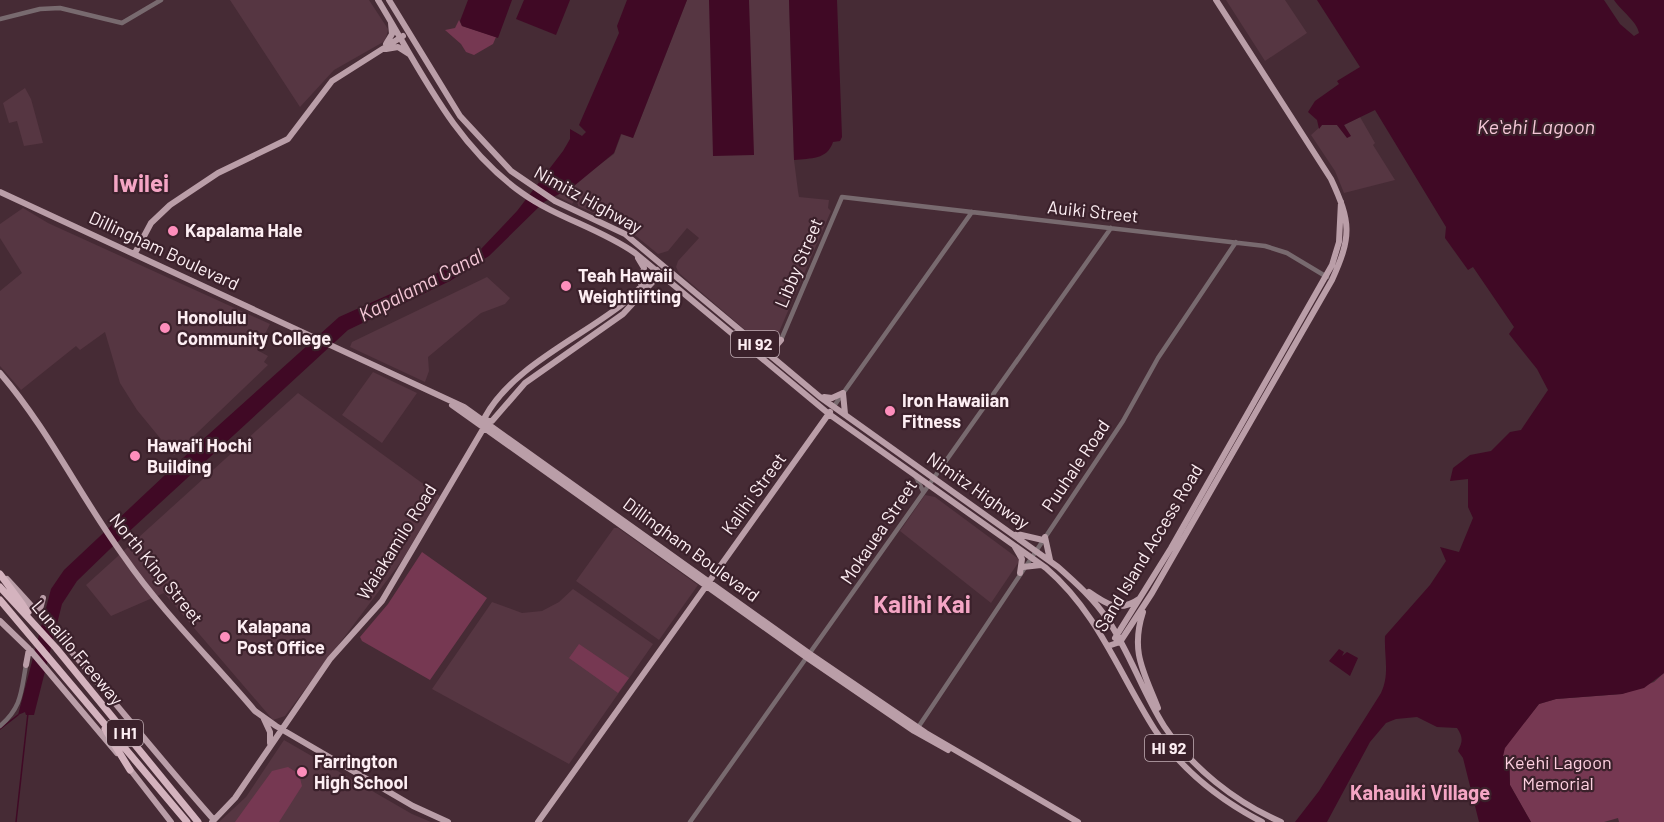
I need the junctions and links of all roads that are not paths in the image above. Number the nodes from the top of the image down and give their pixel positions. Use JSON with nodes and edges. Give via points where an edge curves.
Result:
{"nodes":[{"id":1,"x":161,"y":0,"type":"edge"},
{"id":2,"x":378,"y":0,"type":"edge"},
{"id":3,"x":389,"y":0,"type":"edge"},
{"id":4,"x":1216,"y":0,"type":"edge"},
{"id":5,"x":0,"y":19,"type":"edge"},
{"id":6,"x":391,"y":21,"type":"junction"},
{"id":7,"x":408,"y":33,"type":"junction"},
{"id":8,"x":401,"y":37,"type":"junction"},
{"id":9,"x":379,"y":51,"type":"junction"},
{"id":10,"x":410,"y":54,"type":"junction"},
{"id":11,"x":0,"y":192,"type":"edge"},
{"id":12,"x":842,"y":197,"type":"joint"},
{"id":13,"x":972,"y":212,"type":"junction"},
{"id":14,"x":1112,"y":228,"type":"junction"},
{"id":15,"x":1236,"y":242,"type":"junction"},
{"id":16,"x":135,"y":253,"type":"junction"},
{"id":17,"x":635,"y":253,"type":"junction"},
{"id":18,"x":664,"y":267,"type":"junction"},
{"id":19,"x":658,"y":273,"type":"junction"},
{"id":20,"x":1329,"y":278,"type":"junction"},
{"id":21,"x":672,"y":285,"type":"junction"},
{"id":22,"x":638,"y":294,"type":"junction"},
{"id":23,"x":1306,"y":318,"type":"junction"},
{"id":24,"x":781,"y":340,"type":"junction"},
{"id":25,"x":758,"y":346,"type":"junction"},
{"id":26,"x":779,"y":364,"type":"junction"},
{"id":27,"x":0,"y":373,"type":"edge"},
{"id":28,"x":843,"y":393,"type":"junction"},
{"id":29,"x":820,"y":397,"type":"junction"},
{"id":30,"x":816,"y":404,"type":"junction"},
{"id":31,"x":834,"y":406,"type":"junction"},
{"id":32,"x":1247,"y":410,"type":"junction"},
{"id":33,"x":829,"y":414,"type":"junction"},
{"id":34,"x":845,"y":414,"type":"junction"},
{"id":35,"x":1255,"y":415,"type":"junction"},
{"id":36,"x":838,"y":421,"type":"junction"},
{"id":37,"x":486,"y":424,"type":"junction"},
{"id":38,"x":819,"y":428,"type":"junction"},
{"id":39,"x":933,"y":477,"type":"junction"},
{"id":40,"x":1204,"y":488,"type":"junction"},
{"id":41,"x":923,"y":491,"type":"junction"},
{"id":42,"x":938,"y":492,"type":"junction"},
{"id":43,"x":1210,"y":492,"type":"junction"},
{"id":44,"x":1012,"y":532,"type":"junction"},
{"id":45,"x":1044,"y":538,"type":"junction"},
{"id":46,"x":1013,"y":544,"type":"junction"},
{"id":47,"x":1036,"y":550,"type":"junction"},
{"id":48,"x":1031,"y":556,"type":"junction"},
{"id":49,"x":1050,"y":561,"type":"junction"},
{"id":50,"x":1043,"y":565,"type":"junction"},
{"id":51,"x":1022,"y":570,"type":"junction"},
{"id":52,"x":0,"y":573,"type":"edge"},
{"id":53,"x":708,"y":584,"type":"junction"},
{"id":54,"x":1080,"y":586,"type":"junction"},
{"id":55,"x":0,"y":587,"type":"edge"},
{"id":56,"x":1142,"y":597,"type":"junction"},
{"id":57,"x":0,"y":600,"type":"edge"},
{"id":58,"x":1145,"y":604,"type":"junction"},
{"id":59,"x":31,"y":605,"type":"junction"},
{"id":60,"x":0,"y":607,"type":"edge"},
{"id":61,"x":39,"y":614,"type":"junction"},
{"id":62,"x":0,"y":621,"type":"edge"},
{"id":63,"x":39,"y":630,"type":"junction"},
{"id":64,"x":31,"y":635,"type":"junction"},
{"id":65,"x":1119,"y":639,"type":"junction"},
{"id":66,"x":1108,"y":646,"type":"junction"},
{"id":67,"x":32,"y":652,"type":"junction"},
{"id":68,"x":808,"y":656,"type":"junction"},
{"id":69,"x":26,"y":665,"type":"joint"},
{"id":70,"x":80,"y":692,"type":"junction"},
{"id":71,"x":264,"y":719,"type":"junction"},
{"id":72,"x":0,"y":726,"type":"edge"},
{"id":73,"x":1164,"y":726,"type":"junction"},
{"id":74,"x":917,"y":729,"type":"junction"},
{"id":75,"x":282,"y":730,"type":"junction"},
{"id":76,"x":269,"y":746,"type":"junction"},
{"id":77,"x":130,"y":770,"type":"junction"},
{"id":78,"x":196,"y":819,"type":"edge"},
{"id":79,"x":213,"y":821,"type":"edge"},
{"id":80,"x":1278,"y":821,"type":"edge"},
{"id":81,"x":171,"y":822,"type":"edge"},
{"id":82,"x":187,"y":822,"type":"edge"},
{"id":83,"x":448,"y":822,"type":"edge"},
{"id":84,"x":538,"y":822,"type":"edge"},
{"id":85,"x":690,"y":822,"type":"edge"},
{"id":86,"x":1070,"y":822,"type":"edge"},
{"id":87,"x":1078,"y":822,"type":"edge"},
{"id":88,"x":1262,"y":822,"type":"edge"}],
"edges":[{"from":1,"to":5,"type":"street","via":[[123,22],[60,8]]},
{"from":2,"to":6,"type":"main road","name":"Nimitz Highway","number":"HI 92"},
{"from":3,"to":7,"type":"main road","name":"Nimitz Highway","number":"HI 92"},
{"from":4,"to":20,"type":"main road","name":"Sand Island Access Road","via":[[1346,209],[1346,242]]},
{"from":6,"to":8,"type":"main road","name":"Nimitz Highway","number":"HI 92"},
{"from":6,"to":9,"type":"main road","via":[[390,40]]},
{"from":7,"to":8,"type":"main road"},
{"from":7,"to":18,"type":"main road","name":"Nimitz Highway","number":"HI 92","via":[[460,116],[497,158],[526,184],[625,234]]},
{"from":8,"to":9,"type":"main road"},
{"from":8,"to":10,"type":"main road","name":"Nimitz Highway","number":"HI 92"},
{"from":9,"to":10,"type":"main road","via":[[398,47]]},
{"from":9,"to":16,"type":"main road","via":[[332,81],[288,139],[218,172],[170,204],[151,224]]},
{"from":10,"to":17,"type":"main road","name":"Nimitz Highway","number":"HI 92","via":[[468,144],[488,166],[546,208],[612,237]]},
{"from":11,"to":16,"type":"main road","name":"Dillingham Boulevard"},
{"from":12,"to":13,"type":"street","name":"Auiki Street"},
{"from":12,"to":24,"type":"street","name":"Libby Street"},
{"from":13,"to":14,"type":"street","name":"Auiki Street"},
{"from":13,"to":28,"type":"street","name":"Kalihi Street"},
{"from":14,"to":15,"type":"street","name":"Auiki Street"},
{"from":14,"to":39,"type":"street","name":"Mokauea Street"},
{"from":15,"to":20,"type":"street","name":"Auiki Street","via":[[1274,248]]},
{"from":15,"to":45,"type":"street","name":"Puuhale Road"},
{"from":16,"to":37,"type":"main road","name":"Dillingham Boulevard","via":[[444,399]]},
{"from":17,"to":19,"type":"main road","name":"Nimitz Highway","number":"HI 92"},
{"from":17,"to":22,"type":"main road","via":[[645,274]]},
{"from":18,"to":19,"type":"main road","name":"Waiakamilo Road"},
{"from":18,"to":25,"type":"main road","name":"Nimitz Highway","number":"HI 92"},
{"from":19,"to":21,"type":"main road","name":"Nimitz Highway","number":"HI 92"},
{"from":19,"to":22,"type":"main road","name":"Waiakamilo Road"},
{"from":20,"to":23,"type":"main road","name":"Sand Island Access Road"},
{"from":21,"to":22,"type":"main road","via":[[656,283]]},
{"from":21,"to":30,"type":"main road","name":"Nimitz Highway","number":"HI 92"},
{"from":22,"to":37,"type":"main road","name":"Waiakamilo Road","via":[[511,383],[493,402],[485,417]]},
{"from":23,"to":32,"type":"main road","name":"Sand Island Access Road"},
{"from":23,"to":35,"type":"main road","name":"Sand Island Access Road"},
{"from":24,"to":25,"type":"main road","via":[[773,348]]},
{"from":24,"to":26,"type":"main road"},
{"from":25,"to":26,"type":"main road","name":"Nimitz Highway","number":"HI 92"},
{"from":26,"to":29,"type":"main road","name":"Nimitz Highway","number":"HI 92"},
{"from":27,"to":71,"type":"main road","name":"North King Street","via":[[47,435],[115,545],[159,601]]},
{"from":28,"to":29,"type":"main road","via":[[832,398]]},
{"from":28,"to":31,"type":"street","name":"Kalihi Street"},
{"from":28,"to":34,"type":"main road"},
{"from":29,"to":31,"type":"main road","name":"Nimitz Highway","number":"HI 92"},
{"from":30,"to":33,"type":"main road","name":"Nimitz Highway","number":"HI 92"},
{"from":30,"to":38,"type":"main road"},
{"from":31,"to":33,"type":"main road","name":"Kalihi Street"},
{"from":31,"to":34,"type":"main road","name":"Nimitz Highway","number":"HI 92"},
{"from":32,"to":35,"type":"main road"},
{"from":32,"to":40,"type":"main road","name":"Sand Island Access Road"},
{"from":33,"to":36,"type":"main road","name":"Nimitz Highway","number":"HI 92"},
{"from":33,"to":38,"type":"main road","name":"Kalihi Street"},
{"from":34,"to":39,"type":"main road","name":"Nimitz Highway","number":"HI 92"},
{"from":35,"to":43,"type":"main road","name":"Sand Island Access Road"},
{"from":36,"to":38,"type":"main road"},
{"from":36,"to":41,"type":"main road","name":"Nimitz Highway","number":"HI 92","via":[[916,477]]},
{"from":37,"to":53,"type":"main road","name":"Dillingham Boulevard"},
{"from":37,"to":75,"type":"main road","name":"Waiakamilo Road","via":[[391,587],[330,659]]},
{"from":38,"to":53,"type":"main road","name":"Kalihi Street"},
{"from":39,"to":41,"type":"street","name":"Mokauea Street"},
{"from":39,"to":44,"type":"main road","name":"Nimitz Highway","number":"HI 92"},
{"from":40,"to":43,"type":"main road"},
{"from":40,"to":56,"type":"main road","name":"Sand Island Access Road"},
{"from":41,"to":42,"type":"main road","name":"Nimitz Highway","number":"HI 92"},
{"from":41,"to":42,"type":"street"},
{"from":41,"to":68,"type":"street","name":"Mokauea Street"},
{"from":42,"to":46,"type":"main road","name":"Nimitz Highway","number":"HI 92"},
{"from":43,"to":58,"type":"main road","name":"Sand Island Access Road"},
{"from":44,"to":45,"type":"main road"},
{"from":44,"to":47,"type":"main road","name":"Nimitz Highway","number":"HI 92"},
{"from":45,"to":47,"type":"street","name":"Puuhale Road"},
{"from":45,"to":49,"type":"main road"},
{"from":46,"to":48,"type":"main road","name":"Nimitz Highway","number":"HI 92"},
{"from":46,"to":51,"type":"main road","via":[[1021,557]]},
{"from":47,"to":48,"type":"street","name":"Puuhale Road"},
{"from":47,"to":49,"type":"main road","name":"Nimitz Highway","number":"HI 92"},
{"from":48,"to":50,"type":"main road","name":"Nimitz Highway","number":"HI 92"},
{"from":48,"to":51,"type":"street","name":"Puuhale Road"},
{"from":49,"to":54,"type":"main road","name":"Nimitz Highway","number":"HI 92"},
{"from":50,"to":51,"type":"main road"},
{"from":50,"to":66,"type":"main road","name":"Nimitz Highway","number":"HI 92","via":[[1078,599]]},
{"from":51,"to":74,"type":"street","name":"Puuhale Road"},
{"from":52,"to":59,"type":"main road"},
{"from":52,"to":63,"type":"highway"},
{"from":53,"to":68,"type":"main road","name":"Dillingham Boulevard"},
{"from":53,"to":84,"type":"main road","name":"Kalihi Street"},
{"from":54,"to":56,"type":"main road","via":[[1112,606],[1126,606]]},
{"from":54,"to":65,"type":"main road","name":"Nimitz Highway","number":"HI 92"},
{"from":55,"to":63,"type":"highway","name":"Lunalilo Freeway","number":"I H1"},
{"from":56,"to":65,"type":"main road","name":"Sand Island Access Road"},
{"from":57,"to":64,"type":"highway","name":"Lunalilo Freeway","number":"I H1"},
{"from":58,"to":65,"type":"main road","name":"Sand Island Access Road"},
{"from":58,"to":73,"type":"main road","via":[[1138,632],[1138,659]]},
{"from":59,"to":61,"type":"main road"},
{"from":59,"to":61,"type":"main road","via":[[43,598]]},
{"from":60,"to":64,"type":"highway"},
{"from":61,"to":79,"type":"main road"},
{"from":62,"to":67,"type":"main road"},
{"from":63,"to":78,"type":"highway","name":"Lunalilo Freeway","number":"I H1"},
{"from":64,"to":70,"type":"highway","name":"Lunalilo Freeway","number":"I H1"},
{"from":65,"to":66,"type":"main road","name":"Sand Island Access Road"},
{"from":65,"to":73,"type":"main road","name":"Nimitz Highway","number":"HI 92"},
{"from":66,"to":88,"type":"main road","name":"Nimitz Highway","number":"HI 92","via":[[1156,730],[1177,757],[1196,777]]},
{"from":67,"to":69,"type":"main road"},
{"from":67,"to":77,"type":"main road"},
{"from":68,"to":74,"type":"main road","name":"Dillingham Boulevard"},
{"from":68,"to":85,"type":"street","name":"Mokauea Street"},
{"from":69,"to":72,"type":"street","via":[[19,705]]},
{"from":70,"to":77,"type":"highway"},
{"from":70,"to":82,"type":"highway","name":"Lunalilo Freeway","number":"I H1"},
{"from":71,"to":75,"type":"main road","name":"North King Street"},
{"from":71,"to":76,"type":"main road","via":[[271,733]]},
{"from":73,"to":80,"type":"main road","name":"Nimitz Highway","number":"HI 92","via":[[1215,782]]},
{"from":74,"to":86,"type":"main road"},
{"from":74,"to":87,"type":"main road"},
{"from":75,"to":76,"type":"main road","name":"Waiakamilo Road"},
{"from":75,"to":83,"type":"main road","name":"North King Street","via":[[413,807]]},
{"from":76,"to":79,"type":"main road","name":"Waiakamilo Road","via":[[235,798]]},
{"from":77,"to":81,"type":"main road"}]}
